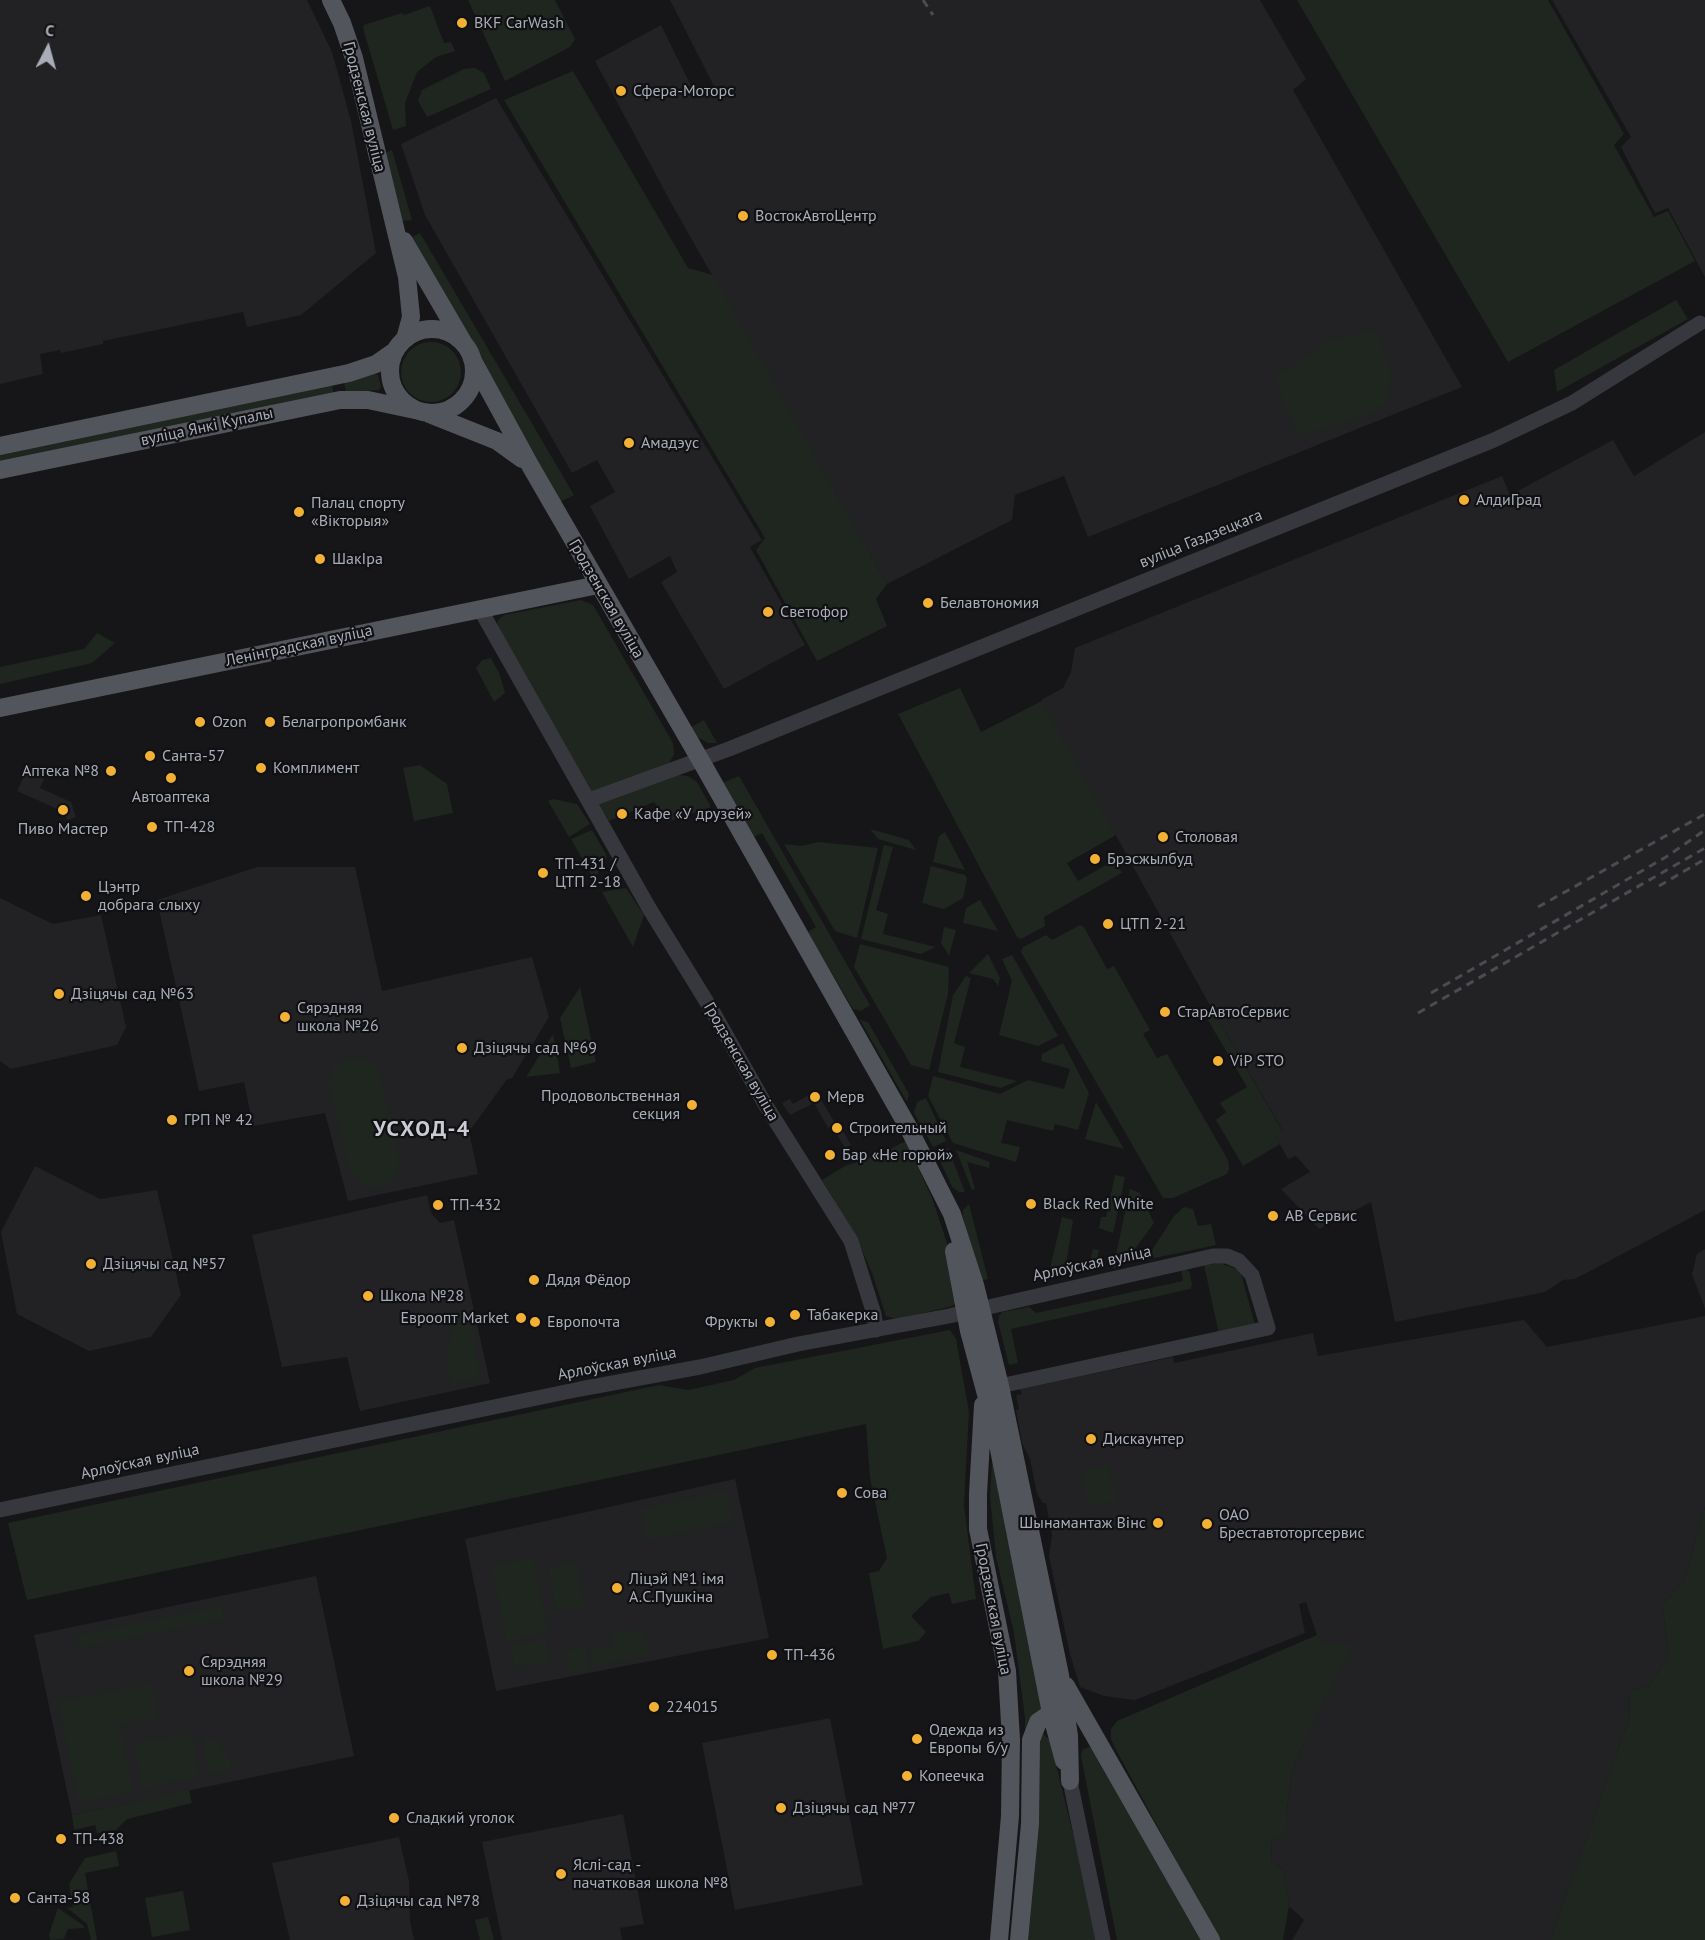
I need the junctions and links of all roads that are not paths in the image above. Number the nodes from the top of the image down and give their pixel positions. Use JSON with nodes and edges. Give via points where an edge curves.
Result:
{"nodes":[{"id":1,"x":331,"y":0,"type":"edge"},
{"id":2,"x":392,"y":215,"type":"junction"},
{"id":3,"x":1700,"y":323,"type":"dead end"},
{"id":4,"x":400,"y":345,"type":"junction"},
{"id":5,"x":469,"y":353,"type":"junction"},
{"id":6,"x":421,"y":411,"type":"junction"},
{"id":7,"x":0,"y":446,"type":"edge"},
{"id":8,"x":531,"y":467,"type":"junction"},
{"id":9,"x":0,"y":470,"type":"edge"},
{"id":10,"x":598,"y":585,"type":"junction"},
{"id":11,"x":480,"y":609,"type":"junction"},
{"id":12,"x":0,"y":708,"type":"edge"},
{"id":13,"x":701,"y":761,"type":"junction"},
{"id":14,"x":589,"y":800,"type":"junction"},
{"id":15,"x":973,"y":1309,"type":"junction"},
{"id":16,"x":876,"y":1330,"type":"junction"},
{"id":17,"x":992,"y":1385,"type":"junction"},
{"id":18,"x":0,"y":1510,"type":"edge"},
{"id":19,"x":1060,"y":1675,"type":"junction"},
{"id":20,"x":1058,"y":1711,"type":"junction"},
{"id":21,"x":1070,"y":1781,"type":"joint"},
{"id":22,"x":999,"y":1940,"type":"edge"},
{"id":23,"x":1019,"y":1940,"type":"edge"},
{"id":24,"x":1102,"y":1940,"type":"edge"},
{"id":25,"x":1211,"y":1940,"type":"edge"}],
"edges":[{"from":1,"to":2,"type":"main road","name":"Гродзенская вуліца","via":[[354,58]]},
{"from":2,"to":4,"type":"main road","name":"Гродзенская вуліца","via":[[411,306]]},
{"from":2,"to":5,"type":"main road","name":"Гродзенская вуліца"},
{"from":3,"to":13,"type":"street","name":"вуліца Газдзецкага","via":[[1572,403],[1494,440]]},
{"from":4,"to":5,"type":"main road","via":[[417,333],[444,331],[456,337]]},
{"from":4,"to":6,"type":"main road","via":[[391,363],[394,391],[403,402]]},
{"from":4,"to":7,"type":"main road","name":"вуліца Янкі Купалы","via":[[376,364],[349,373]]},
{"from":5,"to":6,"type":"main road","via":[[474,371],[468,393],[451,409],[440,413]]},
{"from":5,"to":8,"type":"main road","name":"Гродзенская вуліца"},
{"from":6,"to":8,"type":"main road","name":"Гродзенская вуліца","via":[[497,441]]},
{"from":6,"to":9,"type":"main road","name":"вуліца Янкі Купалы","via":[[368,400],[340,400]]},
{"from":8,"to":10,"type":"main road","name":"Гродзенская вуліца"},
{"from":10,"to":11,"type":"main road","name":"Ленінградская вуліца"},
{"from":10,"to":13,"type":"main road","name":"Гродзенская вуліца"},
{"from":11,"to":12,"type":"main road","name":"Ленінградская вуліца"},
{"from":11,"to":14,"type":"street","name":"Гродзенская вуліца"},
{"from":13,"to":14,"type":"street"},
{"from":13,"to":15,"type":"main road","name":"Гродзенская вуліца","via":[[908,1125],[936,1183]]},
{"from":14,"to":16,"type":"street","name":"Гродзенская вуліца","via":[[765,1104],[851,1241]]},
{"from":15,"to":16,"type":"street","name":"Арлоўская вуліца"},
{"from":15,"to":17,"type":"main road","name":"Гродзенская вуліца"},
{"from":15,"to":17,"type":"street","name":"Арлоўская вуліца","via":[[1213,1256],[1239,1261],[1252,1275],[1268,1328]]},
{"from":16,"to":18,"type":"street","name":"Арлоўская вуліца"},
{"from":17,"to":19,"type":"main road","name":"Гродзенская вуліца"},
{"from":17,"to":20,"type":"main road","name":"Гродзенская вуліца","via":[[994,1424]]},
{"from":17,"to":22,"type":"main road","name":"Гродзенская вуліца","via":[[978,1494],[978,1528],[1007,1671],[1011,1740],[1011,1816]]},
{"from":19,"to":20,"type":"main road","name":"Гродзенская вуліца"},
{"from":19,"to":25,"type":"main road"},
{"from":20,"to":21,"type":"main road","name":"Гродзенская вуліца"},
{"from":20,"to":23,"type":"main road","via":[[1038,1722],[1030,1740],[1030,1824]]},
{"from":21,"to":24,"type":"street","name":"Гродзенская вуліца"}]}
